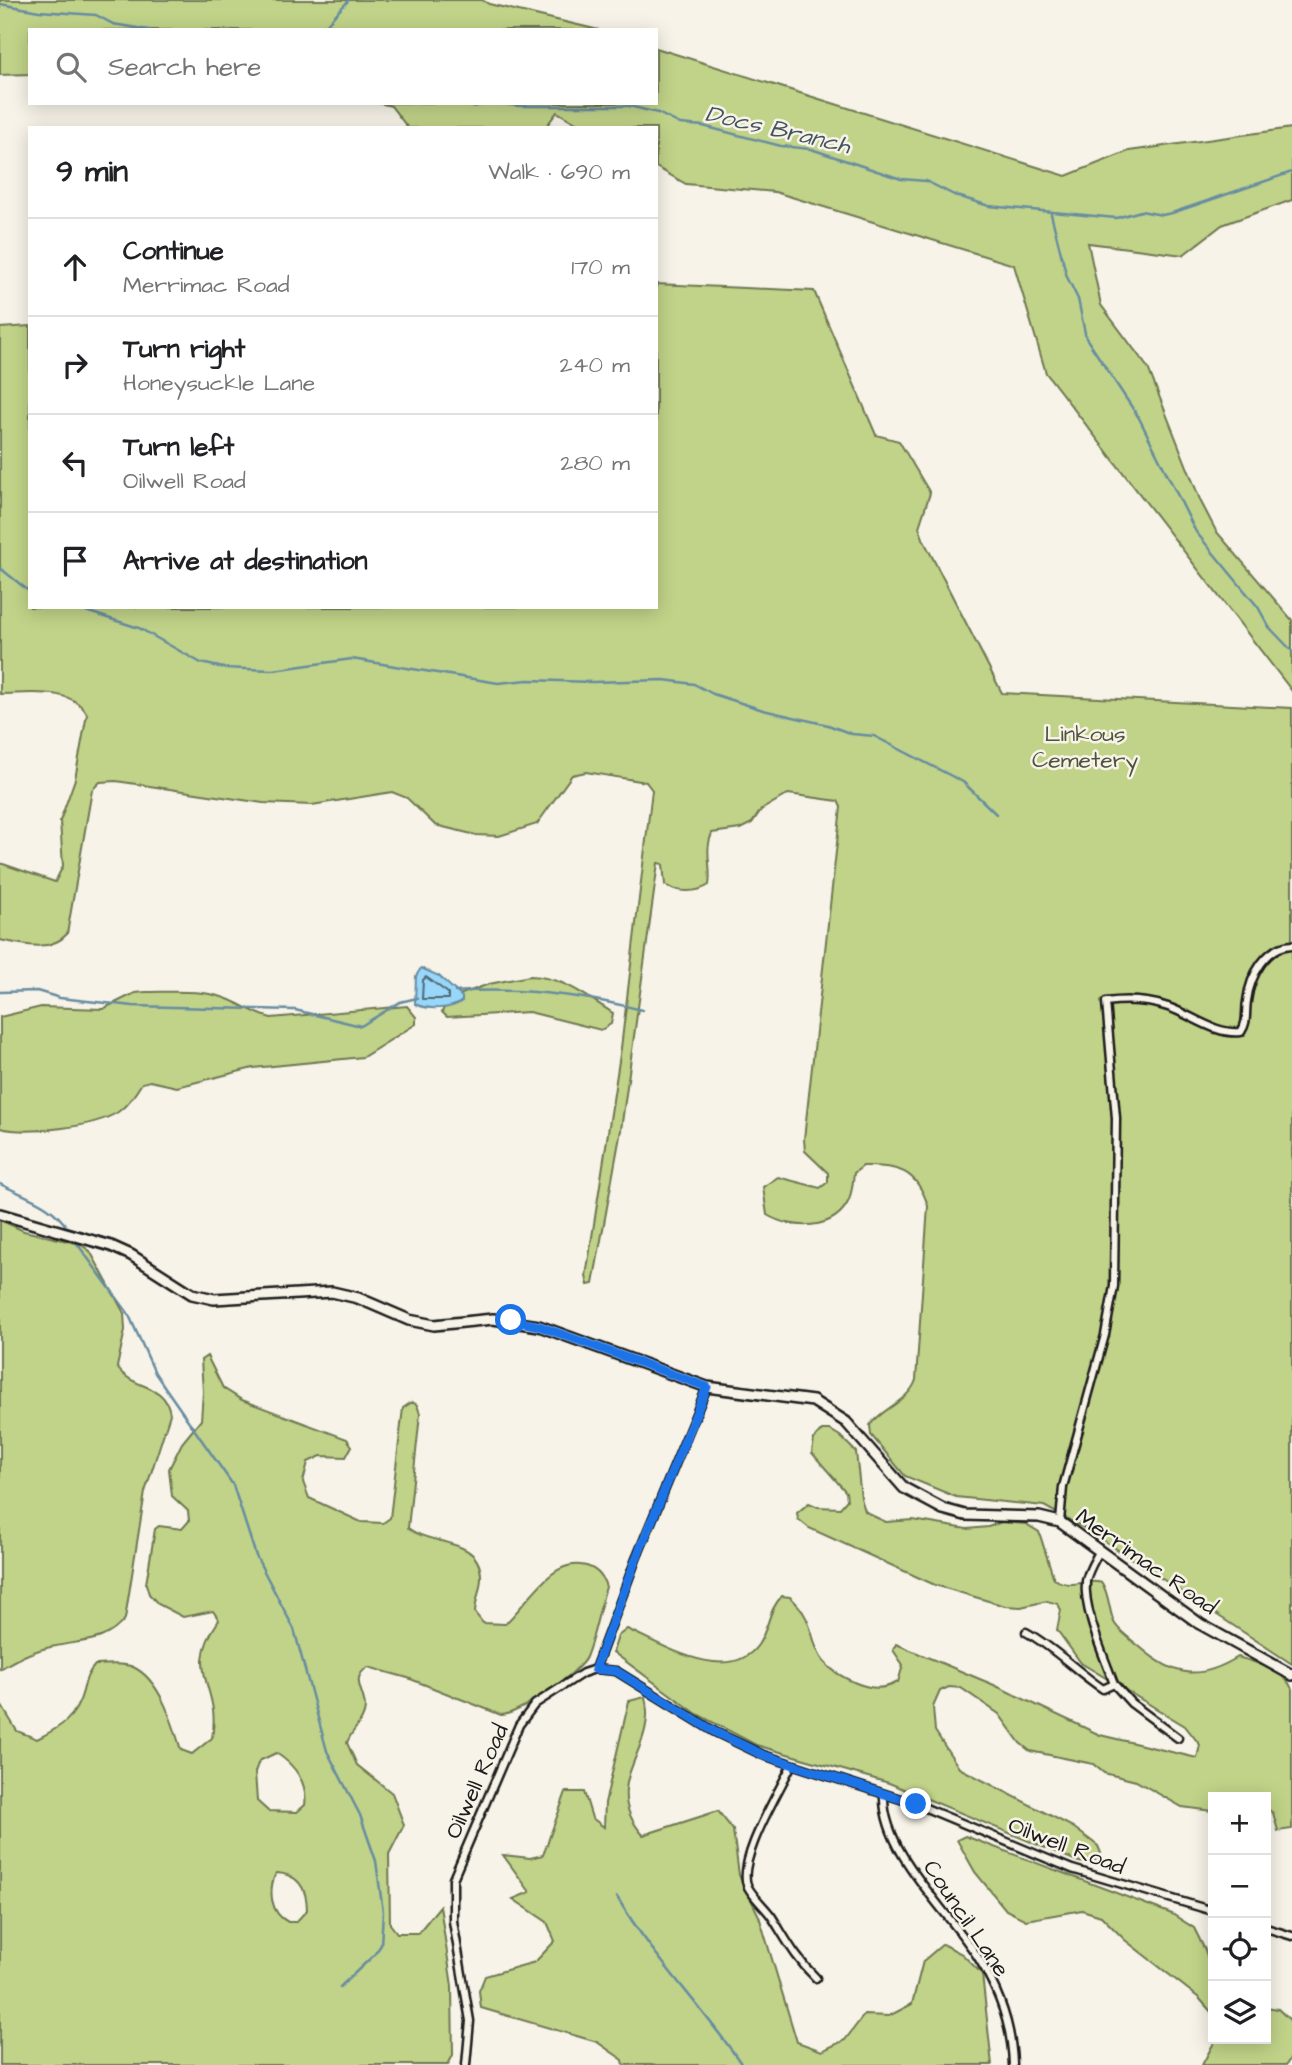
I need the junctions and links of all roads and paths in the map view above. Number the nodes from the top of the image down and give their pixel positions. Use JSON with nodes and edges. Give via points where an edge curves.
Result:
{"nodes":[{"id":1,"x":1292,"y":945,"type":"edge"},
{"id":2,"x":0,"y":1214,"type":"edge"},
{"id":3,"x":707,"y":1387,"type":"junction"},
{"id":4,"x":1060,"y":1522,"type":"junction"},
{"id":5,"x":1100,"y":1549,"type":"junction"},
{"id":6,"x":1026,"y":1632,"type":"dead end"},
{"id":7,"x":595,"y":1669,"type":"junction"},
{"id":8,"x":1292,"y":1675,"type":"edge"},
{"id":9,"x":1114,"y":1684,"type":"junction"},
{"id":10,"x":1178,"y":1738,"type":"dead end"},
{"id":11,"x":791,"y":1766,"type":"junction"},
{"id":12,"x":884,"y":1795,"type":"junction"},
{"id":13,"x":1208,"y":1910,"type":"edge"},
{"id":14,"x":1271,"y":1930,"type":"edge"},
{"id":15,"x":1292,"y":1936,"type":"edge"},
{"id":16,"x":817,"y":1978,"type":"dead end"},
{"id":17,"x":466,"y":2065,"type":"edge"},
{"id":18,"x":1013,"y":2065,"type":"edge"}],
"edges":[{"from":1,"to":4,"type":"street","via":[[1278,947],[1264,959],[1247,998],[1247,1020],[1241,1032],[1226,1033],[1143,1000],[1106,1002],[1116,1118],[1114,1286],[1063,1487]]},
{"from":2,"to":3,"type":"street","name":"Merrimac Road","via":[[111,1246],[192,1294],[214,1299],[332,1292],[434,1325],[511,1320]]},
{"from":3,"to":4,"type":"street","name":"Merrimac Road","via":[[797,1398],[830,1409],[904,1488],[943,1509],[965,1515]]},
{"from":3,"to":7,"type":"street"},
{"from":4,"to":5,"type":"street","name":"Merrimac Road"},
{"from":5,"to":8,"type":"street","name":"Merrimac Road","via":[[1200,1624]]},
{"from":5,"to":9,"type":"street","via":[[1086,1591]]},
{"from":6,"to":9,"type":"street","via":[[1052,1646],[1103,1689]]},
{"from":7,"to":11,"type":"street","name":"Oilwell Road","via":[[616,1671],[715,1732]]},
{"from":7,"to":17,"type":"street","name":"Oilwell Road","via":[[554,1689],[519,1725],[453,1879],[453,1921],[470,2021]]},
{"from":9,"to":10,"type":"street","via":[[1131,1703]]},
{"from":11,"to":12,"type":"street","name":"Oilwell Road"},
{"from":11,"to":16,"type":"street","via":[[756,1837],[746,1878],[796,1959]]},
{"from":12,"to":13,"type":"street","name":"Oilwell Road","via":[[1072,1869]]},
{"from":12,"to":18,"type":"street","name":"Council Lane","via":[[888,1821],[907,1860],[980,1959],[999,1998],[1010,2031]]},
{"from":14,"to":15,"type":"street"}]}
